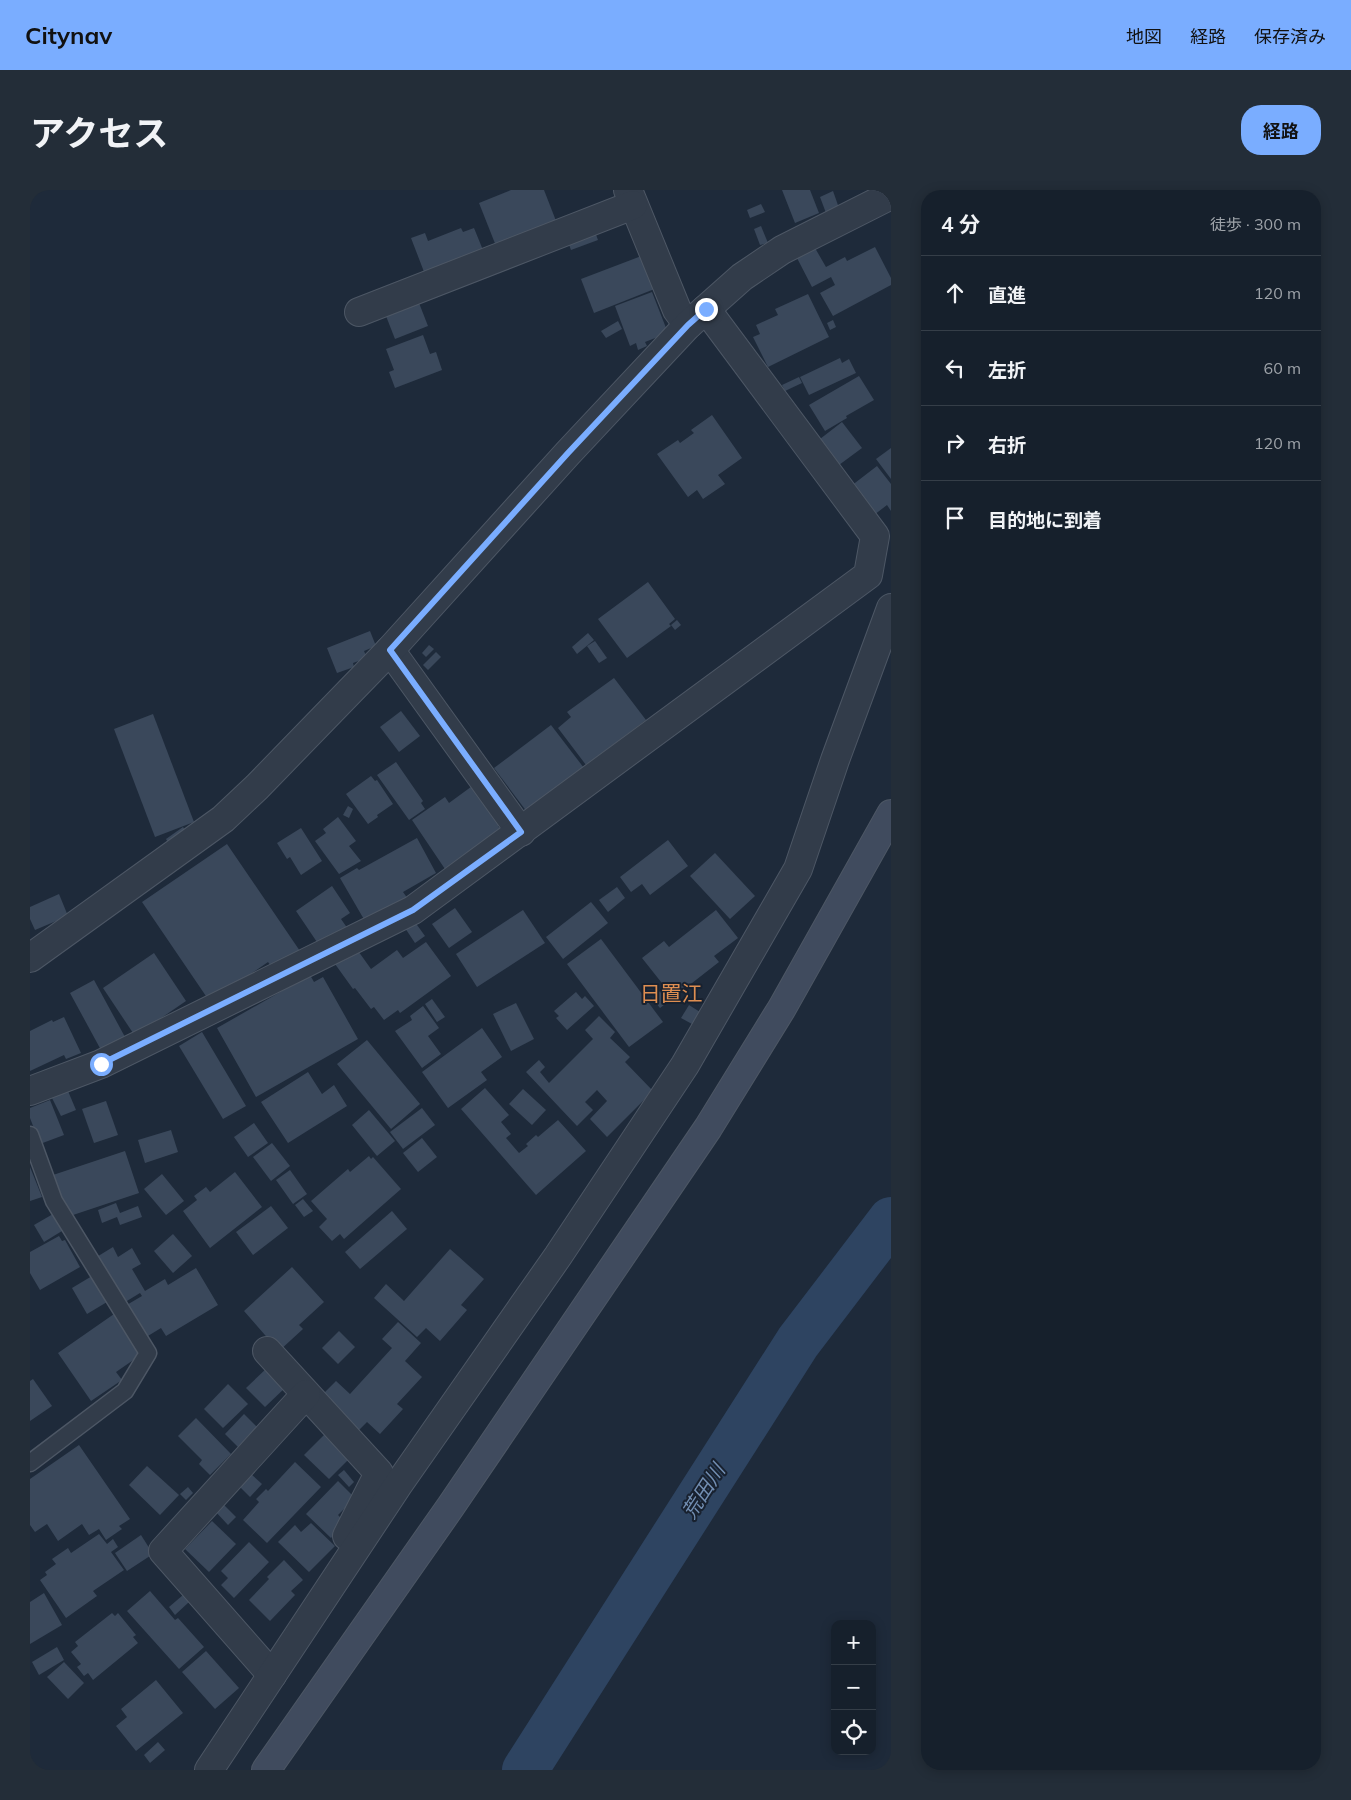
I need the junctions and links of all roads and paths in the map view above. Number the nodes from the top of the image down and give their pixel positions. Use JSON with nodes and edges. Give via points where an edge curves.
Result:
{"nodes":[{"id":1,"x":885,"y":194,"type":"edge"},
{"id":2,"x":630,"y":197,"type":"edge"},
{"id":3,"x":359,"y":312,"type":"dead end"},
{"id":4,"x":697,"y":317,"type":"junction"},
{"id":5,"x":891,"y":608,"type":"edge"},
{"id":6,"x":390,"y":650,"type":"junction"},
{"id":7,"x":891,"y":814,"type":"edge"},
{"id":8,"x":521,"y":832,"type":"junction"},
{"id":9,"x":30,"y":958,"type":"edge"},
{"id":10,"x":30,"y":1091,"type":"edge"},
{"id":11,"x":30,"y":1135,"type":"edge"},
{"id":12,"x":267,"y":1351,"type":"dead end"},
{"id":13,"x":306,"y":1394,"type":"junction"},
{"id":14,"x":30,"y":1463,"type":"edge"},
{"id":15,"x":346,"y":1564,"type":"junction"},
{"id":16,"x":272,"y":1674,"type":"junction"},
{"id":17,"x":209,"y":1770,"type":"edge"},
{"id":18,"x":266,"y":1770,"type":"edge"}],
"edges":[{"from":1,"to":4,"type":"street","via":[[782,250],[742,277]]},
{"from":2,"to":3,"type":"street"},
{"from":2,"to":4,"type":"street","via":[[677,310]]},
{"from":4,"to":6,"type":"street","via":[[568,453]]},
{"from":4,"to":8,"type":"street","via":[[875,536],[868,575]]},
{"from":5,"to":15,"type":"street","via":[[834,760],[798,869],[685,1066]]},
{"from":6,"to":8,"type":"street"},
{"from":6,"to":9,"type":"street","via":[[223,819]]},
{"from":7,"to":18,"type":"street","via":[[782,1008],[708,1128],[462,1490]]},
{"from":8,"to":10,"type":"street","via":[[413,910],[101,1064]]},
{"from":11,"to":14,"type":"lane","via":[[54,1201],[148,1353],[125,1391]]},
{"from":12,"to":13,"type":"street"},
{"from":13,"to":15,"type":"street","via":[[379,1473],[346,1539]]},
{"from":13,"to":16,"type":"street","via":[[163,1551]]},
{"from":15,"to":16,"type":"street"},
{"from":16,"to":17,"type":"street"}]}
